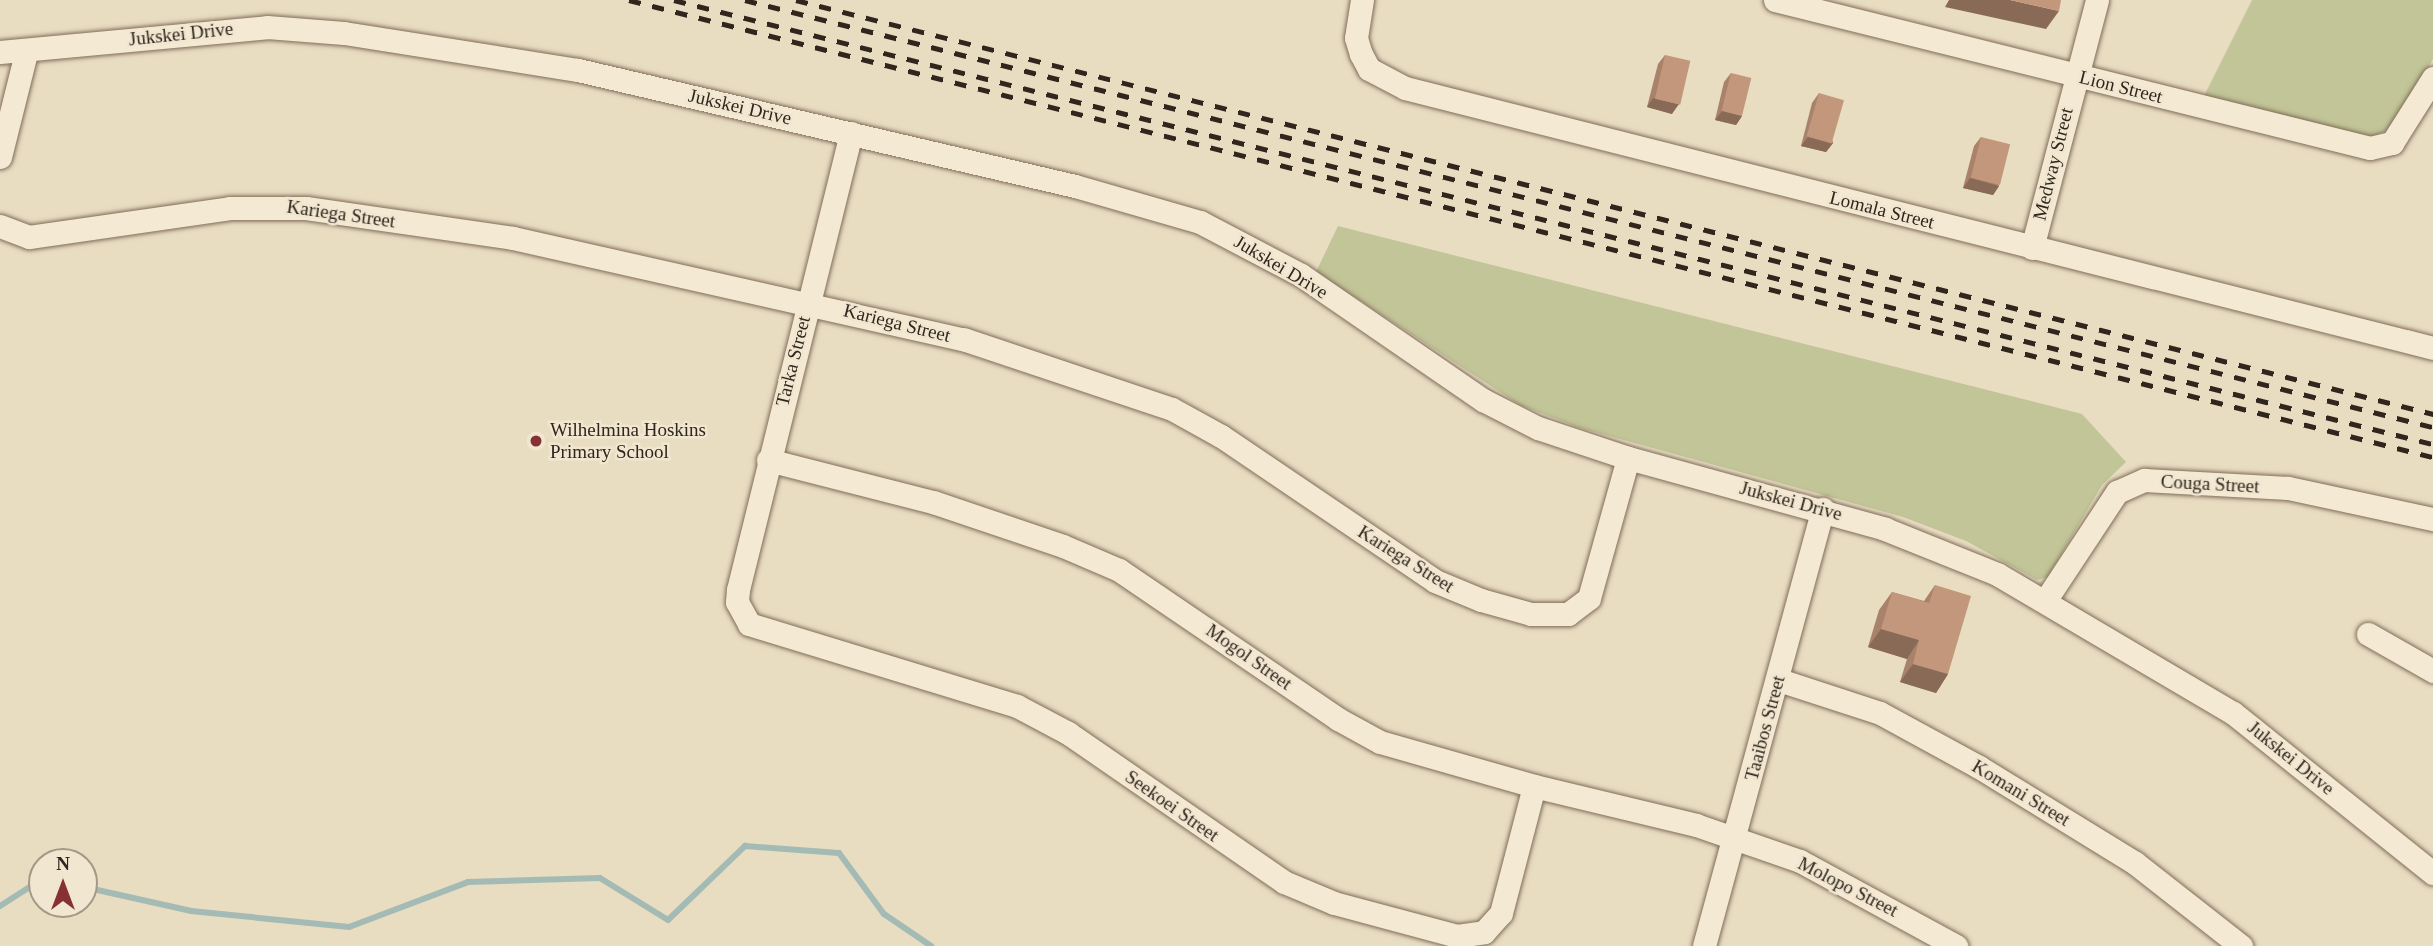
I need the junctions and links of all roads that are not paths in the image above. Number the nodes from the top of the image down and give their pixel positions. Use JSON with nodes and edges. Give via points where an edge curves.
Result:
{"nodes":[{"id":1,"x":1362,"y":0,"type":"edge"},
{"id":2,"x":1775,"y":0,"type":"edge"},
{"id":3,"x":2097,"y":0,"type":"edge"},
{"id":4,"x":0,"y":52,"type":"edge"},
{"id":5,"x":26,"y":52,"type":"junction"},
{"id":6,"x":2075,"y":76,"type":"junction"},
{"id":7,"x":2433,"y":78,"type":"edge"},
{"id":8,"x":851,"y":133,"type":"junction"},
{"id":9,"x":0,"y":157,"type":"edge"},
{"id":10,"x":0,"y":226,"type":"edge"},
{"id":11,"x":2032,"y":248,"type":"junction"},
{"id":12,"x":807,"y":301,"type":"junction"},
{"id":13,"x":2433,"y":348,"type":"edge"},
{"id":14,"x":1628,"y":458,"type":"junction"},
{"id":15,"x":768,"y":460,"type":"junction"},
{"id":16,"x":1823,"y":509,"type":"junction"},
{"id":17,"x":2433,"y":519,"type":"edge"},
{"id":18,"x":738,"y":590,"type":"joint"},
{"id":19,"x":2045,"y":601,"type":"junction"},
{"id":20,"x":2368,"y":634,"type":"dead end"},
{"id":21,"x":2433,"y":671,"type":"edge"},
{"id":22,"x":1779,"y":680,"type":"junction"},
{"id":23,"x":1534,"y":786,"type":"junction"},
{"id":24,"x":1735,"y":838,"type":"junction"},
{"id":25,"x":2433,"y":873,"type":"edge"},
{"id":26,"x":1704,"y":946,"type":"edge"},
{"id":27,"x":1956,"y":946,"type":"edge"},
{"id":28,"x":2241,"y":946,"type":"edge"}],
"edges":[{"from":1,"to":11,"type":"street","name":"Lomala Street","via":[[1356,38],[1369,69],[1405,89]]},
{"from":2,"to":6,"type":"street","name":"Lion Street"},
{"from":3,"to":6,"type":"street","name":"Medway Street"},
{"from":4,"to":5,"type":"street","name":"Jukskei Drive"},
{"from":5,"to":8,"type":"street","name":"Jukskei Drive","via":[[195,31],[299,28],[578,69]]},
{"from":5,"to":9,"type":"street"},
{"from":6,"to":7,"type":"street","name":"Lion Street","via":[[2371,148],[2392,143]]},
{"from":6,"to":11,"type":"street","name":"Medway Street"},
{"from":8,"to":12,"type":"street","name":"Tarka Street"},
{"from":8,"to":14,"type":"street","name":"Jukskei Drive","via":[[1075,186],[1200,222],[1301,275],[1493,405],[1538,428]]},
{"from":10,"to":12,"type":"street","name":"Kariega Street","via":[[29,237],[173,214],[284,206],[513,238]]},
{"from":11,"to":13,"type":"street","name":"Lomala Street"},
{"from":12,"to":14,"type":"street","name":"Kariega Street","via":[[963,339],[1172,409],[1221,436],[1436,581],[1531,614],[1568,614],[1589,598]]},
{"from":12,"to":15,"type":"street","name":"Tarka Street"},
{"from":14,"to":16,"type":"street","name":"Jukskei Drive"},
{"from":15,"to":18,"type":"street","name":"Tarka Street"},
{"from":15,"to":23,"type":"street","name":"Mogol Street","via":[[1000,522],[1097,561],[1162,597],[1362,733],[1399,749]]},
{"from":16,"to":19,"type":"street","name":"Jukskei Drive","via":[[1950,553]]},
{"from":16,"to":22,"type":"street","name":"Taaibos Street"},
{"from":17,"to":19,"type":"street","name":"Couga Street","via":[[2288,488],[2144,480],[2117,492]]},
{"from":18,"to":23,"type":"street","name":"Seekoei Street","via":[[740,611],[756,628],[955,684],[1045,720],[1231,848],[1309,894],[1457,936],[1484,932],[1501,913]]},
{"from":19,"to":25,"type":"street","name":"Jukskei Drive","via":[[2233,713]]},
{"from":20,"to":21,"type":"street"},
{"from":22,"to":24,"type":"street","name":"Taaibos Street"},
{"from":22,"to":28,"type":"street","name":"Komani Street","via":[[1880,713],[1979,767],[2168,886]]},
{"from":23,"to":24,"type":"street","name":"Mogol Street"},
{"from":24,"to":26,"type":"street","name":"Taaibos Street"},
{"from":24,"to":27,"type":"street","name":"Molopo Street","via":[[1824,872]]}]}
